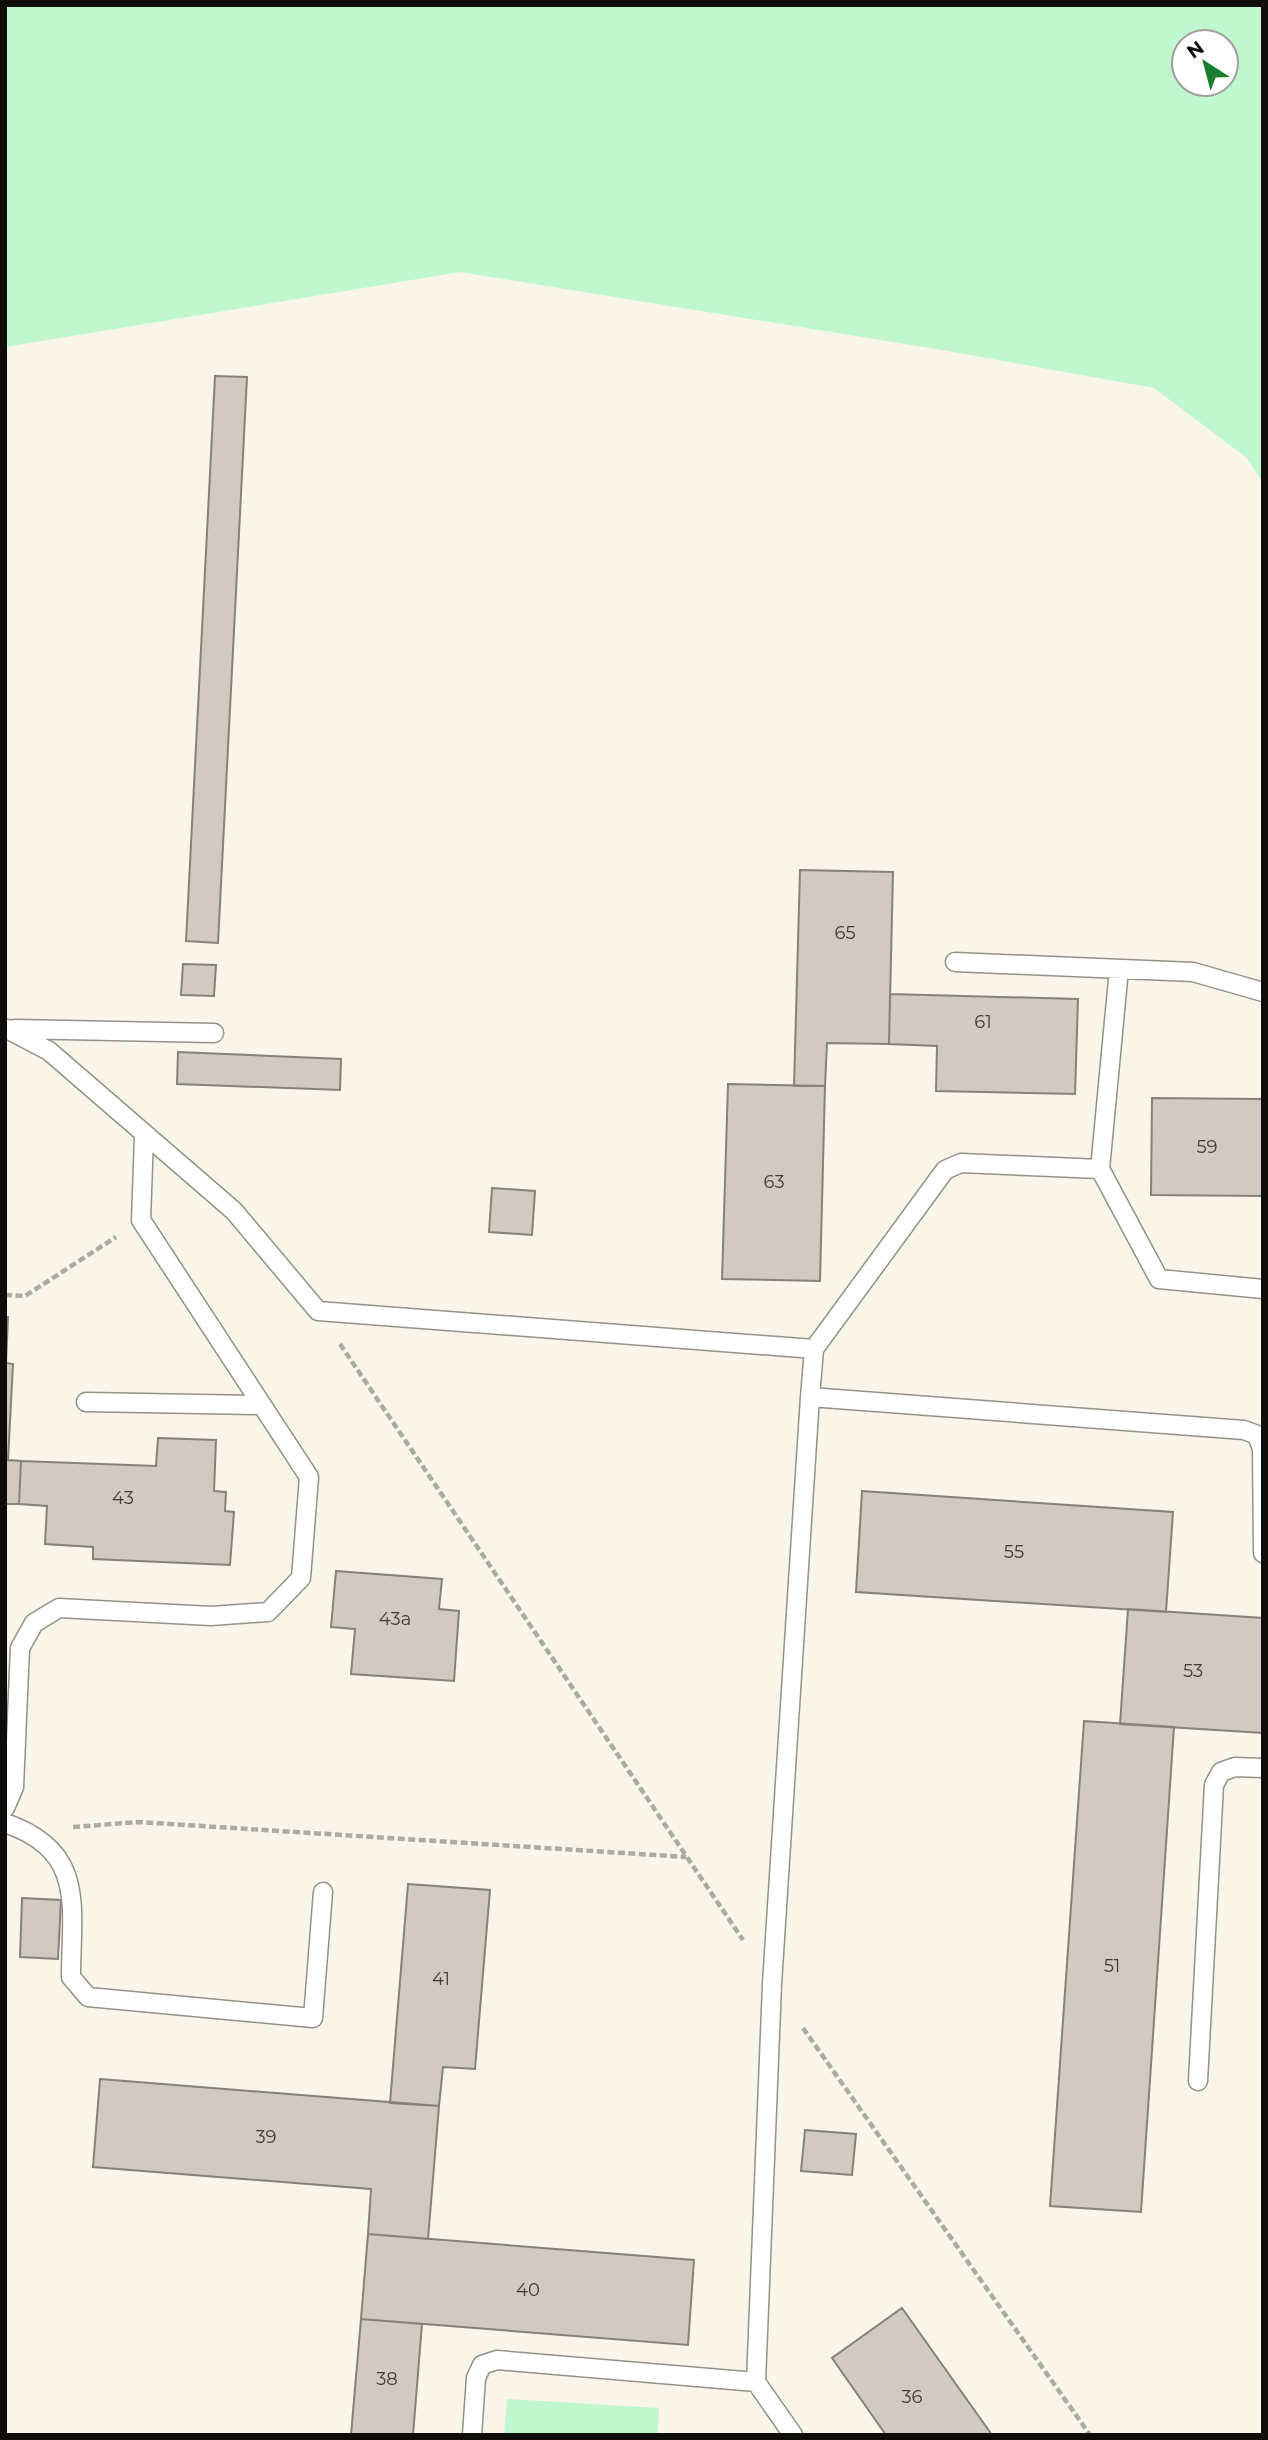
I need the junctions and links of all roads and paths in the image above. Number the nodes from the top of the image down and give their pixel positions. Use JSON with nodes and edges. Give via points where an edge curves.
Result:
{"nodes":[{"id":1,"x":955,"y":962,"type":"dead end"},
{"id":2,"x":1119,"y":969,"type":"junction"},
{"id":3,"x":1263,"y":992,"type":"edge"},
{"id":4,"x":6,"y":1029,"type":"edge"},
{"id":5,"x":214,"y":1033,"type":"dead end"},
{"id":6,"x":144,"y":1136,"type":"junction"},
{"id":7,"x":1100,"y":1169,"type":"junction"},
{"id":8,"x":141,"y":1220,"type":"junction"},
{"id":9,"x":1263,"y":1289,"type":"edge"},
{"id":10,"x":5,"y":1295,"type":"edge"},
{"id":11,"x":318,"y":1311,"type":"junction"},
{"id":12,"x":814,"y":1349,"type":"junction"},
{"id":13,"x":810,"y":1397,"type":"junction"},
{"id":14,"x":86,"y":1402,"type":"dead end"},
{"id":15,"x":262,"y":1405,"type":"junction"},
{"id":16,"x":1263,"y":1553,"type":"edge"},
{"id":17,"x":1263,"y":1768,"type":"edge"},
{"id":18,"x":5,"y":1808,"type":"edge"},
{"id":19,"x":5,"y":1823,"type":"edge"},
{"id":20,"x":28,"y":1831,"type":"junction"},
{"id":21,"x":687,"y":1857,"type":"junction"},
{"id":22,"x":323,"y":1892,"type":"dead end"},
{"id":23,"x":772,"y":1984,"type":"junction"},
{"id":24,"x":1198,"y":2081,"type":"dead end"},
{"id":25,"x":756,"y":2382,"type":"junction"},
{"id":26,"x":472,"y":2435,"type":"edge"},
{"id":27,"x":793,"y":2435,"type":"edge"},
{"id":28,"x":1090,"y":2435,"type":"edge"}],
"edges":[{"from":1,"to":2,"type":"lane"},
{"from":2,"to":3,"type":"lane","via":[[1193,972]]},
{"from":2,"to":7,"type":"lane"},
{"from":4,"to":5,"type":"lane"},
{"from":4,"to":6,"type":"lane","via":[[49,1051]]},
{"from":6,"to":8,"type":"lane"},
{"from":6,"to":11,"type":"lane","via":[[233,1211]]},
{"from":7,"to":9,"type":"lane","via":[[1159,1279]]},
{"from":7,"to":12,"type":"lane","via":[[952,1165]]},
{"from":8,"to":10,"type":"path","via":[[25,1296]]},
{"from":8,"to":15,"type":"lane"},
{"from":11,"to":12,"type":"lane"},
{"from":11,"to":21,"type":"path"},
{"from":12,"to":13,"type":"lane"},
{"from":13,"to":16,"type":"lane","via":[[1244,1430],[1257,1436],[1262,1448]]},
{"from":13,"to":23,"type":"lane"},
{"from":14,"to":15,"type":"lane"},
{"from":15,"to":18,"type":"lane","via":[[309,1477],[300,1578],[268,1612],[211,1616],[59,1608],[34,1623],[20,1648],[14,1787]]},
{"from":17,"to":24,"type":"lane","via":[[1235,1767],[1221,1772],[1214,1785]]},
{"from":19,"to":20,"type":"lane"},
{"from":20,"to":21,"type":"path","via":[[139,1822]]},
{"from":20,"to":22,"type":"lane","via":[[55,1852],[72,1885],[71,1978],[88,1997],[313,2018]]},
{"from":21,"to":23,"type":"path"},
{"from":23,"to":25,"type":"lane"},
{"from":23,"to":28,"type":"path"},
{"from":25,"to":26,"type":"lane","via":[[497,2360],[482,2365],[476,2378]]},
{"from":25,"to":27,"type":"lane"}]}
